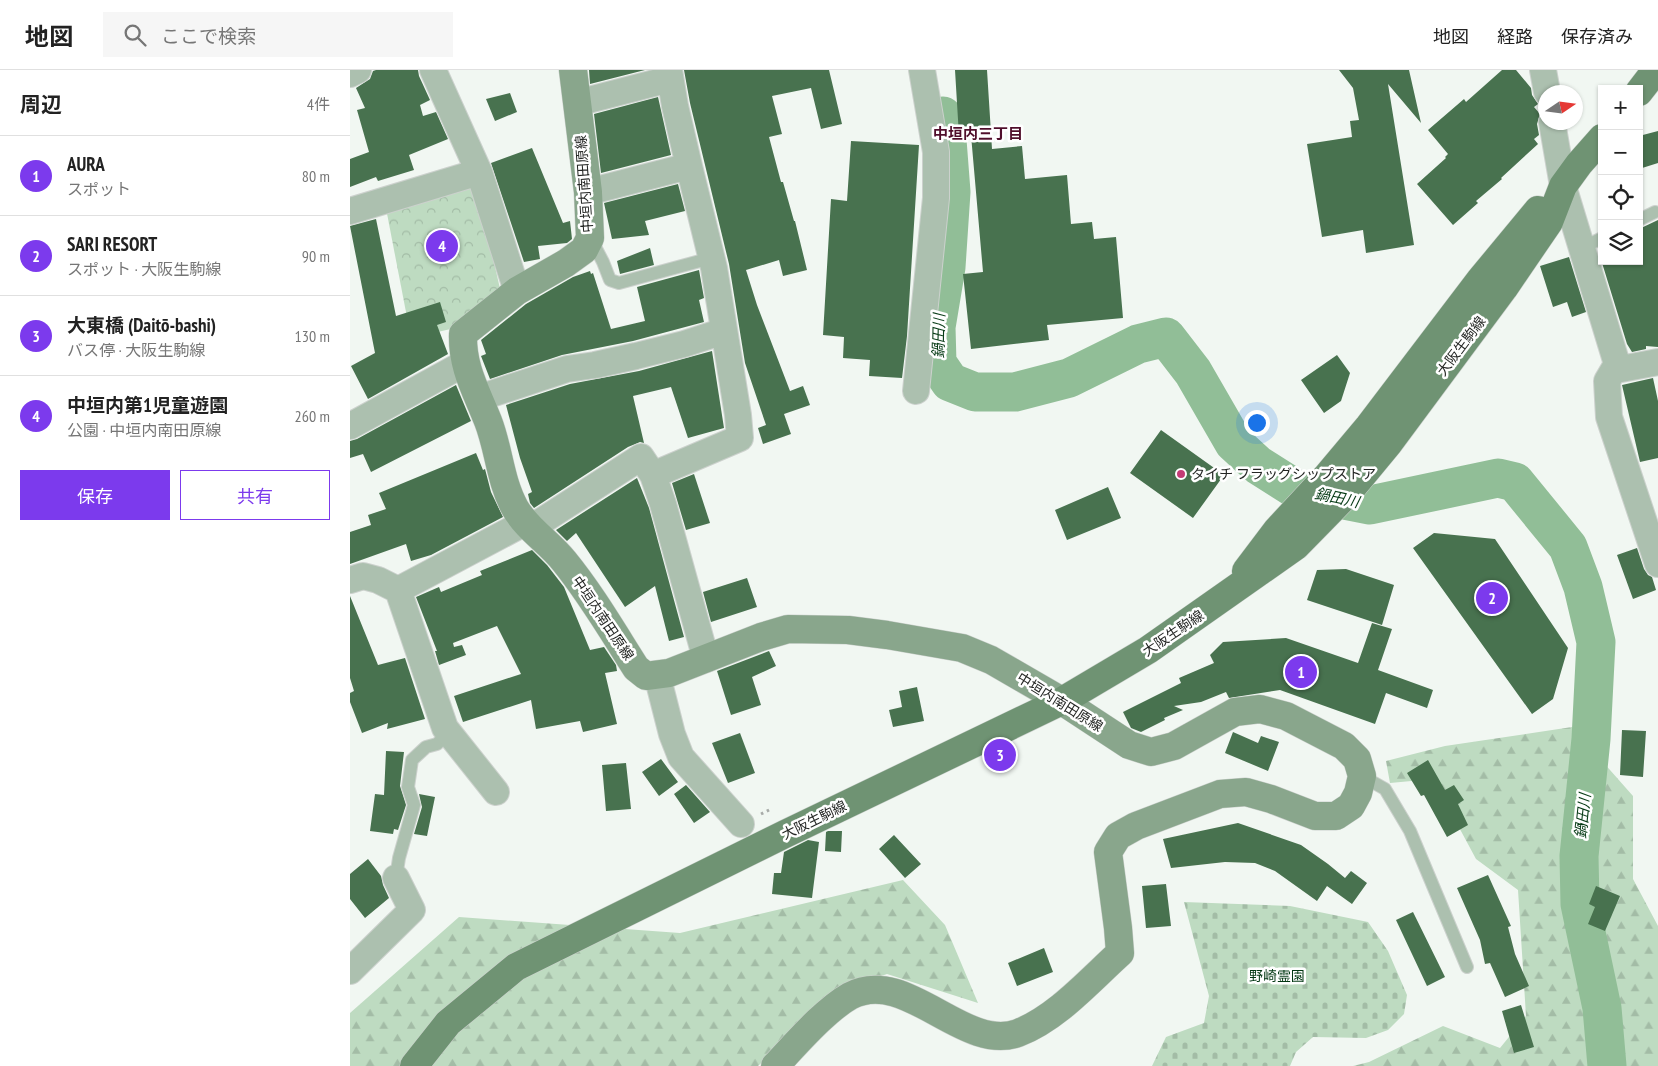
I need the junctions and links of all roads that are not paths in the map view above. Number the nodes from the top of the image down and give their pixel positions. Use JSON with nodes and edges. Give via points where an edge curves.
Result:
{"nodes":[{"id":1,"x":358,"y":70,"type":"edge"},
{"id":2,"x":433,"y":70,"type":"edge"},
{"id":3,"x":573,"y":70,"type":"edge"},
{"id":4,"x":922,"y":70,"type":"edge"},
{"id":5,"x":1543,"y":70,"type":"edge"},
{"id":6,"x":1656,"y":70,"type":"edge"},
{"id":7,"x":350,"y":74,"type":"edge"},
{"id":8,"x":669,"y":75,"type":"edge"},
{"id":9,"x":1545,"y":85,"type":"edge"},
{"id":10,"x":1643,"y":87,"type":"edge"},
{"id":11,"x":577,"y":103,"type":"junction"},
{"id":12,"x":1553,"y":130,"type":"edge"},
{"id":13,"x":1598,"y":143,"type":"edge"},
{"id":14,"x":689,"y":166,"type":"junction"},
{"id":15,"x":479,"y":172,"type":"junction"},
{"id":16,"x":1563,"y":186,"type":"junction"},
{"id":17,"x":588,"y":192,"type":"junction"},
{"id":18,"x":350,"y":211,"type":"edge"},
{"id":19,"x":1655,"y":212,"type":"dead end"},
{"id":20,"x":1643,"y":218,"type":"edge"},
{"id":21,"x":590,"y":238,"type":"junction"},
{"id":22,"x":1592,"y":243,"type":"edge"},
{"id":23,"x":711,"y":258,"type":"junction"},
{"id":24,"x":517,"y":291,"type":"junction"},
{"id":25,"x":724,"y":331,"type":"junction"},
{"id":26,"x":1658,"y":362,"type":"edge"},
{"id":27,"x":465,"y":363,"type":"junction"},
{"id":28,"x":1617,"y":364,"type":"junction"},
{"id":29,"x":916,"y":392,"type":"dead end"},
{"id":30,"x":479,"y":398,"type":"junction"},
{"id":31,"x":353,"y":418,"type":"edge"},
{"id":32,"x":653,"y":475,"type":"junction"},
{"id":33,"x":528,"y":525,"type":"junction"},
{"id":34,"x":1658,"y":564,"type":"edge"},
{"id":35,"x":350,"y":580,"type":"edge"},
{"id":36,"x":398,"y":590,"type":"junction"},
{"id":37,"x":706,"y":659,"type":"junction"},
{"id":38,"x":657,"y":676,"type":"junction"},
{"id":39,"x":1062,"y":701,"type":"junction"},
{"id":40,"x":445,"y":728,"type":"junction"},
{"id":41,"x":1362,"y":776,"type":"junction"},
{"id":42,"x":496,"y":792,"type":"dead end"},
{"id":43,"x":741,"y":824,"type":"dead end"},
{"id":44,"x":396,"y":878,"type":"joint"},
{"id":45,"x":1467,"y":967,"type":"dead end"},
{"id":46,"x":350,"y":971,"type":"edge"},
{"id":47,"x":414,"y":1066,"type":"edge"},
{"id":48,"x":774,"y":1066,"type":"edge"}],
"edges":[{"from":1,"to":7,"type":"street"},
{"from":2,"to":15,"type":"street"},
{"from":3,"to":11,"type":"main road","name":"中垣内南田原線"},
{"from":4,"to":29,"type":"street","via":[[936,152],[936,198]]},
{"from":5,"to":9,"type":"street"},
{"from":6,"to":10,"type":"main road"},
{"from":8,"to":11,"type":"street"},
{"from":8,"to":14,"type":"street"},
{"from":11,"to":17,"type":"main road","name":"中垣内南田原線"},
{"from":12,"to":16,"type":"street"},
{"from":13,"to":16,"type":"main road","name":"大阪生駒線"},
{"from":14,"to":17,"type":"street"},
{"from":14,"to":23,"type":"street"},
{"from":15,"to":18,"type":"street"},
{"from":15,"to":24,"type":"street"},
{"from":16,"to":22,"type":"street"},
{"from":16,"to":39,"type":"main road","name":"大阪生駒線","via":[[1549,222],[1504,288],[1379,435],[1346,494],[1286,538],[1230,592],[1148,650]]},
{"from":17,"to":21,"type":"main road","name":"中垣内南田原線"},
{"from":19,"to":20,"type":"lane"},
{"from":21,"to":23,"type":"lane","via":[[610,280],[620,283]]},
{"from":21,"to":24,"type":"main road","name":"中垣内南田原線","via":[[584,250]]},
{"from":22,"to":28,"type":"street"},
{"from":23,"to":25,"type":"street"},
{"from":24,"to":27,"type":"main road","name":"中垣内南田原線","via":[[463,334]]},
{"from":25,"to":30,"type":"street","via":[[636,356],[567,369]]},
{"from":25,"to":32,"type":"street","via":[[740,438]]},
{"from":26,"to":28,"type":"street","via":[[1621,369]]},
{"from":27,"to":30,"type":"main road","name":"中垣内南田原線"},
{"from":27,"to":31,"type":"street"},
{"from":28,"to":34,"type":"street","via":[[1607,381],[1609,417]]},
{"from":30,"to":33,"type":"main road","name":"中垣内南田原線","via":[[492,430],[505,484],[515,508]]},
{"from":32,"to":33,"type":"street","via":[[641,457]]},
{"from":32,"to":37,"type":"street"},
{"from":33,"to":36,"type":"street"},
{"from":33,"to":38,"type":"main road","name":"中垣内南田原線","via":[[562,558],[582,584],[636,668],[646,676]]},
{"from":35,"to":36,"type":"street","via":[[363,576]]},
{"from":36,"to":40,"type":"street"},
{"from":37,"to":38,"type":"main road","name":"中垣内南田原線"},
{"from":37,"to":39,"type":"main road","name":"中垣内南田原線","via":[[788,629],[848,630],[962,648],[992,660]]},
{"from":38,"to":43,"type":"street","via":[[681,757]]},
{"from":39,"to":41,"type":"main road","name":"中垣内南田原線","via":[[1129,746],[1151,752],[1174,746],[1235,712],[1260,708],[1286,716],[1344,746],[1356,759]]},
{"from":39,"to":47,"type":"main road","name":"大阪生駒線","via":[[516,967],[448,1023]]},
{"from":40,"to":42,"type":"street"},
{"from":40,"to":44,"type":"lane","via":[[443,738],[437,744],[426,747],[412,760],[408,787],[414,805]]},
{"from":41,"to":45,"type":"lane","via":[[1385,789],[1410,831]]},
{"from":41,"to":48,"type":"main road","via":[[1351,806],[1336,816],[1315,816],[1246,792],[1220,794],[1118,836],[1108,852],[1120,953],[1052,1014],[1035,1024],[1016,1033],[992,1035],[971,1029],[900,993],[872,990],[851,996],[831,1010]]},
{"from":44,"to":46,"type":"street","via":[[412,910]]}]}
